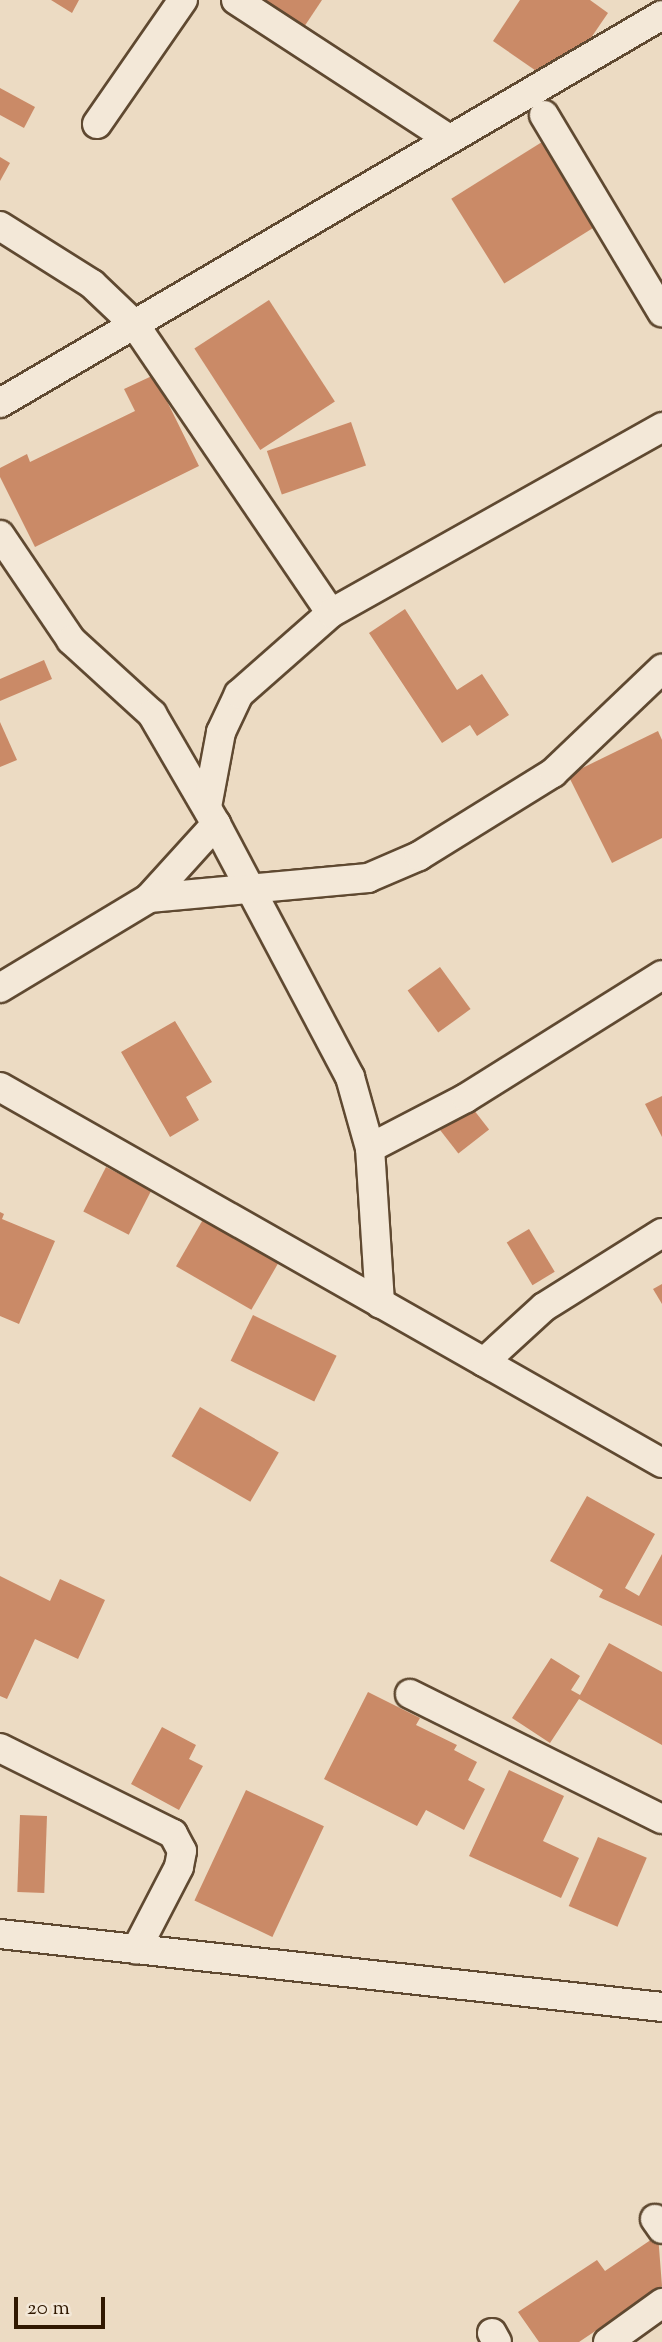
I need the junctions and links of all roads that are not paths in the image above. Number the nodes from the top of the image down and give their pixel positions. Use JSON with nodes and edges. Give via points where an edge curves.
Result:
{"nodes":[{"id":1,"x":183,"y":0,"type":"edge"},
{"id":2,"x":236,"y":0,"type":"edge"},
{"id":3,"x":662,"y":15,"type":"edge"},
{"id":4,"x":544,"y":115,"type":"dead end"},
{"id":5,"x":97,"y":124,"type":"dead end"},
{"id":6,"x":449,"y":139,"type":"junction"},
{"id":7,"x":0,"y":226,"type":"edge"},
{"id":8,"x":662,"y":312,"type":"edge"},
{"id":9,"x":135,"y":325,"type":"junction"},
{"id":10,"x":0,"y":402,"type":"edge"},
{"id":11,"x":662,"y":427,"type":"edge"},
{"id":12,"x":0,"y":536,"type":"edge"},
{"id":13,"x":331,"y":612,"type":"junction"},
{"id":14,"x":662,"y":669,"type":"edge"},
{"id":15,"x":211,"y":816,"type":"junction"},
{"id":16,"x":253,"y":891,"type":"junction"},
{"id":17,"x":149,"y":898,"type":"junction"},
{"id":18,"x":662,"y":975,"type":"edge"},
{"id":19,"x":0,"y":988,"type":"edge"},
{"id":20,"x":0,"y":1087,"type":"edge"},
{"id":21,"x":370,"y":1148,"type":"junction"},
{"id":22,"x":662,"y":1233,"type":"edge"},
{"id":23,"x":380,"y":1304,"type":"junction"},
{"id":24,"x":484,"y":1362,"type":"junction"},
{"id":25,"x":662,"y":1463,"type":"edge"},
{"id":26,"x":410,"y":1694,"type":"dead end"},
{"id":27,"x":0,"y":1748,"type":"edge"},
{"id":28,"x":662,"y":1819,"type":"edge"},
{"id":29,"x":0,"y":1934,"type":"edge"},
{"id":30,"x":136,"y":1950,"type":"junction"},
{"id":31,"x":662,"y":2007,"type":"edge"},
{"id":32,"x":662,"y":2303,"type":"edge"},
{"id":33,"x":610,"y":2341,"type":"edge"}],
"edges":[{"from":1,"to":5,"type":"street"},
{"from":2,"to":6,"type":"street"},
{"from":3,"to":6,"type":"street"},
{"from":4,"to":8,"type":"street"},
{"from":6,"to":9,"type":"street"},
{"from":7,"to":9,"type":"street","via":[[92,284]]},
{"from":9,"to":10,"type":"street"},
{"from":9,"to":13,"type":"street"},
{"from":11,"to":13,"type":"street"},
{"from":12,"to":15,"type":"street","via":[[71,640],[152,714]]},
{"from":13,"to":15,"type":"street","via":[[239,694],[222,732]]},
{"from":14,"to":16,"type":"street","via":[[553,773],[419,856],[368,878]]},
{"from":15,"to":16,"type":"street"},
{"from":15,"to":17,"type":"street"},
{"from":16,"to":17,"type":"street","via":[[198,891]]},
{"from":16,"to":21,"type":"street","via":[[350,1077]]},
{"from":17,"to":19,"type":"street"},
{"from":18,"to":21,"type":"street","via":[[466,1098]]},
{"from":20,"to":23,"type":"street"},
{"from":21,"to":23,"type":"street"},
{"from":22,"to":24,"type":"street","via":[[544,1307]]},
{"from":23,"to":24,"type":"street"},
{"from":24,"to":25,"type":"street"},
{"from":26,"to":28,"type":"street"},
{"from":27,"to":30,"type":"street","via":[[173,1834],[182,1852],[179,1867]]},
{"from":29,"to":30,"type":"street"},
{"from":30,"to":31,"type":"street"},
{"from":32,"to":33,"type":"street"}]}
